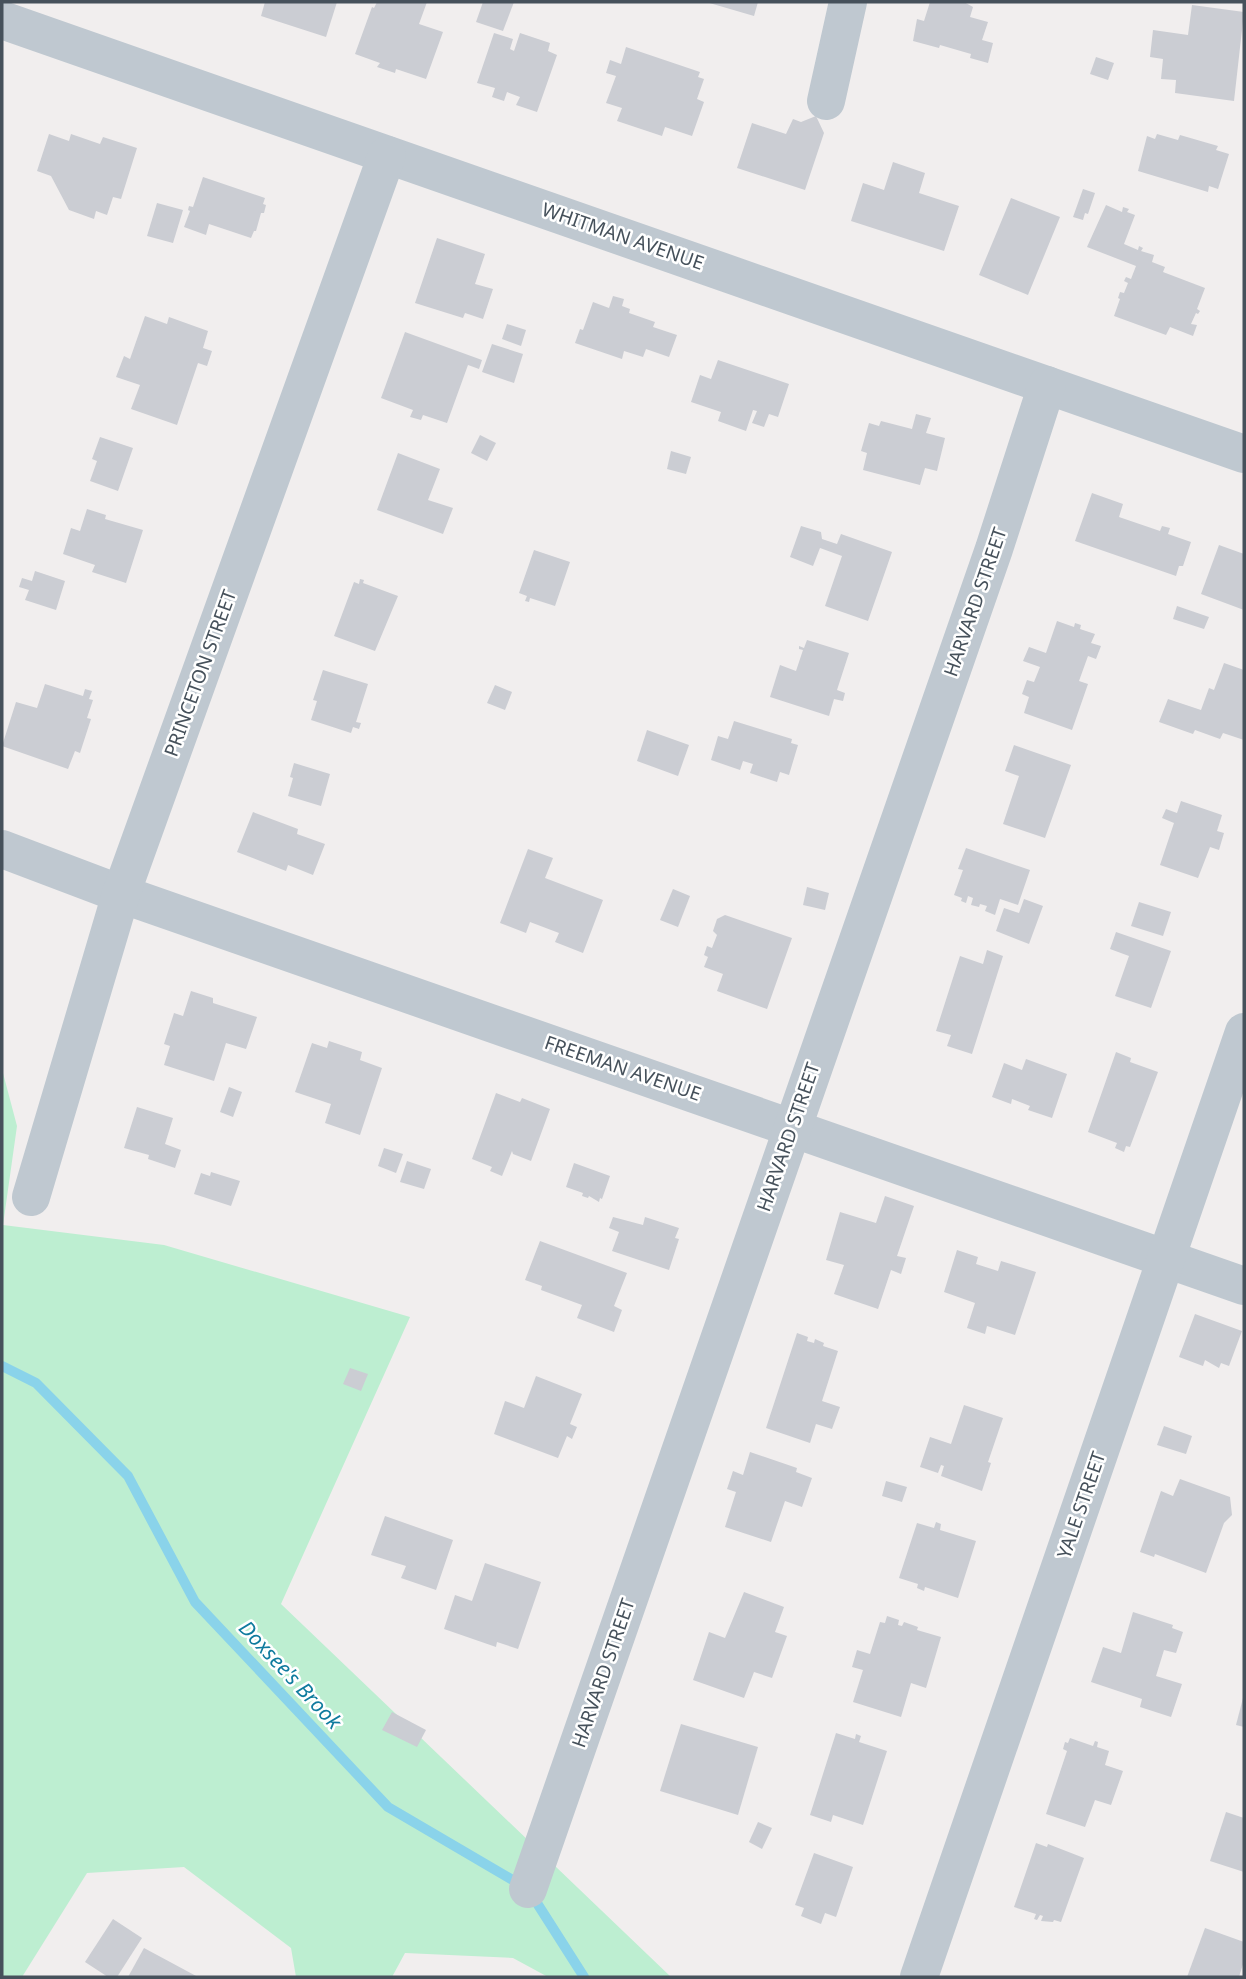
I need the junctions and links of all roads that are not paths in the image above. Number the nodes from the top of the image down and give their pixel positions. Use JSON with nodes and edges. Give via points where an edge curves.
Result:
{"nodes":[{"id":1,"x":848,"y":2,"type":"edge"},
{"id":2,"x":2,"y":20,"type":"edge"},
{"id":3,"x":826,"y":101,"type":"dead end"},
{"id":4,"x":387,"y":155,"type":"junction"},
{"id":5,"x":1047,"y":385,"type":"junction"},
{"id":6,"x":1244,"y":454,"type":"edge"},
{"id":7,"x":2,"y":849,"type":"edge"},
{"id":8,"x":121,"y":894,"type":"junction"},
{"id":9,"x":1244,"y":1032,"type":"edge"},
{"id":10,"x":791,"y":1127,"type":"junction"},
{"id":11,"x":31,"y":1197,"type":"dead end"},
{"id":12,"x":1166,"y":1260,"type":"junction"},
{"id":13,"x":1244,"y":1286,"type":"edge"},
{"id":14,"x":528,"y":1889,"type":"dead end"},
{"id":15,"x":919,"y":1977,"type":"edge"}],
"edges":[{"from":1,"to":3,"type":"street"},
{"from":2,"to":4,"type":"street","name":"WHITMAN AVENUE"},
{"from":4,"to":5,"type":"street","name":"WHITMAN AVENUE"},
{"from":4,"to":8,"type":"street","name":"PRINCETON STREET"},
{"from":5,"to":6,"type":"street","name":"WHITMAN AVENUE"},
{"from":5,"to":10,"type":"street","name":"HARVARD STREET"},
{"from":7,"to":8,"type":"street","name":"FREEMAN AVENUE"},
{"from":8,"to":10,"type":"street","name":"FREEMAN AVENUE"},
{"from":8,"to":11,"type":"street","name":"PRINCETON STREET"},
{"from":9,"to":12,"type":"street","name":"YALE STREET"},
{"from":10,"to":12,"type":"street","name":"FREEMAN AVENUE"},
{"from":10,"to":14,"type":"street","name":"HARVARD STREET"},
{"from":12,"to":13,"type":"street","name":"FREEMAN AVENUE"},
{"from":12,"to":15,"type":"street","name":"YALE STREET"}]}
